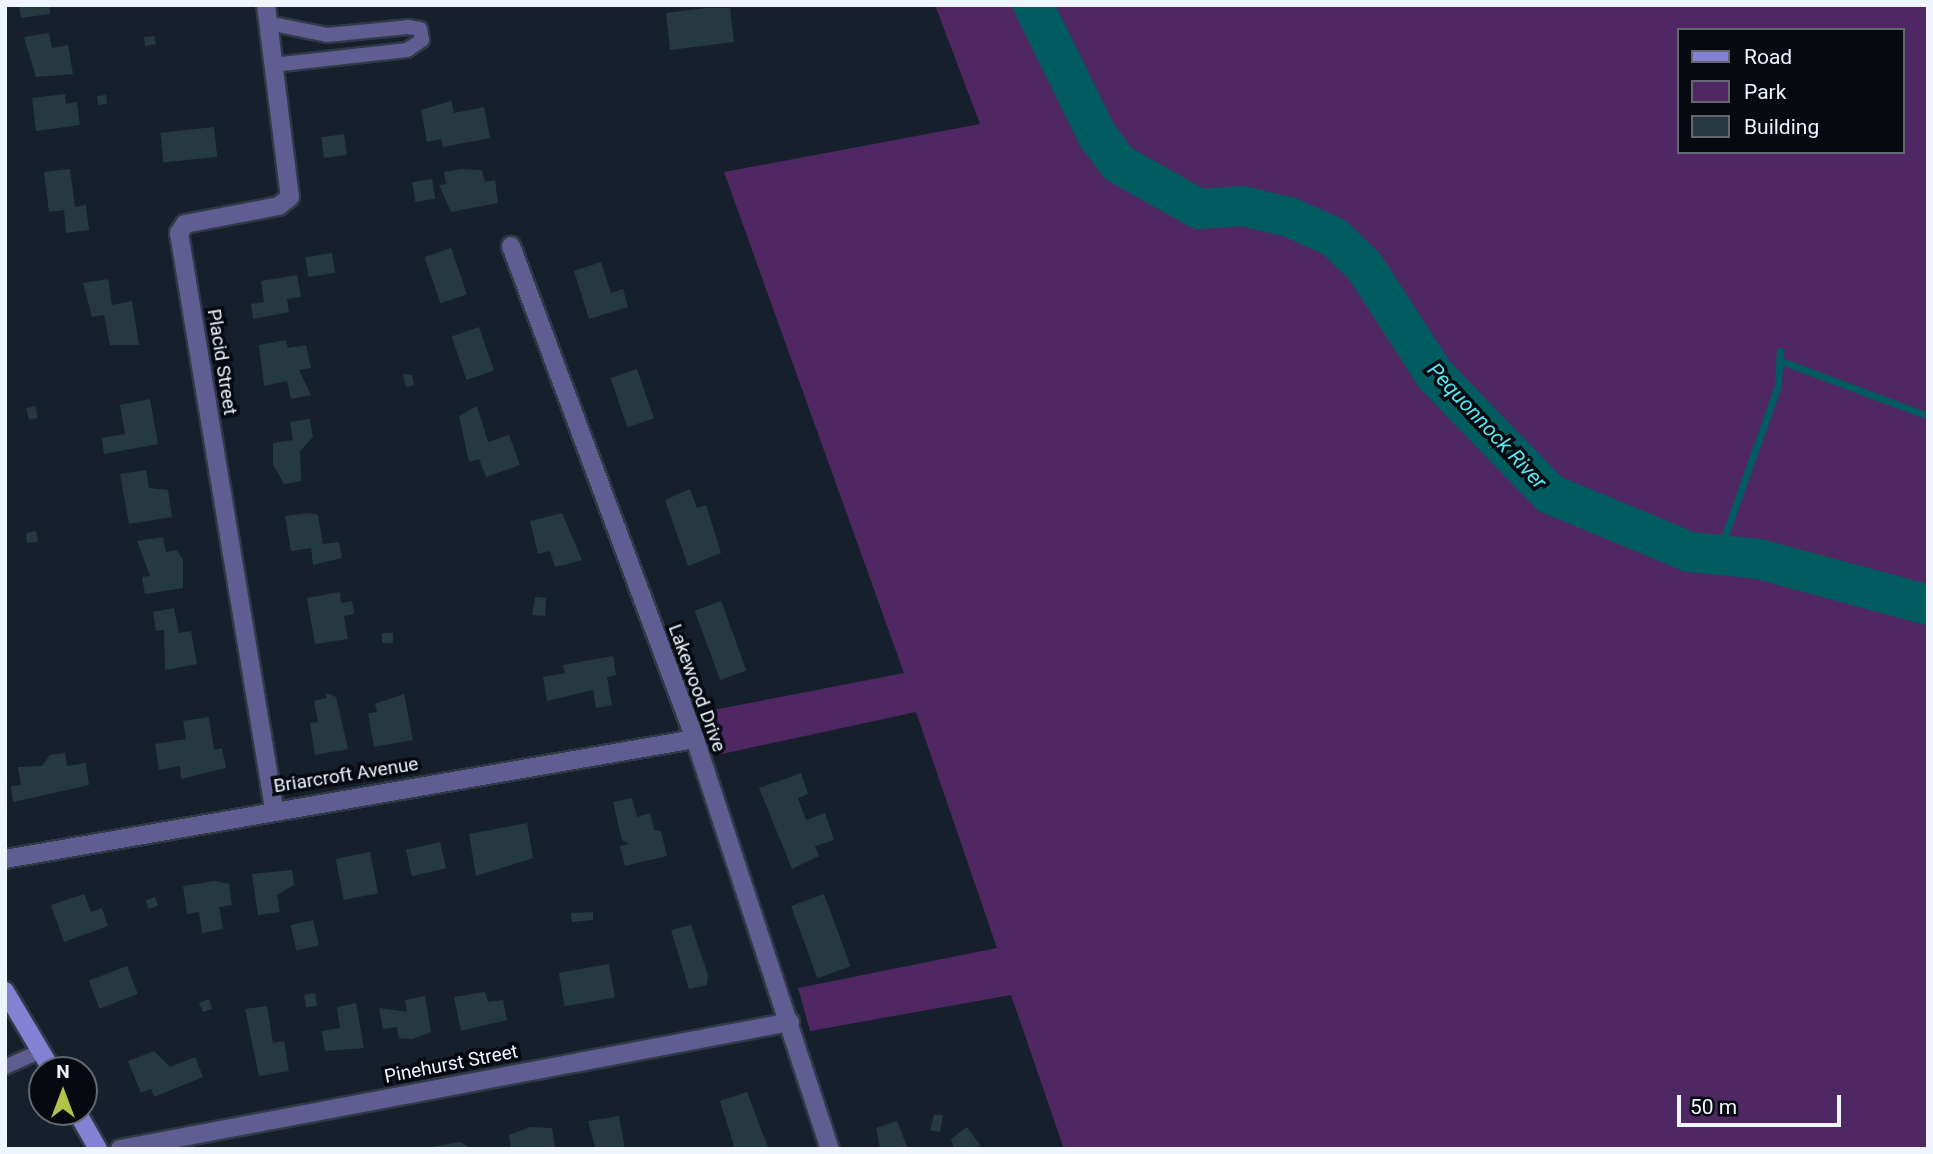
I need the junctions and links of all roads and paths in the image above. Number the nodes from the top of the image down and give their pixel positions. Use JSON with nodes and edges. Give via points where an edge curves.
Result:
{"nodes":[{"id":1,"x":267,"y":14,"type":"edge"},
{"id":2,"x":274,"y":65,"type":"junction"},
{"id":3,"x":511,"y":246,"type":"dead end"},
{"id":4,"x":695,"y":739,"type":"junction"},
{"id":5,"x":274,"y":808,"type":"junction"},
{"id":6,"x":5,"y":859,"type":"edge"},
{"id":7,"x":5,"y":990,"type":"edge"},
{"id":8,"x":790,"y":1022,"type":"junction"},
{"id":9,"x":41,"y":1051,"type":"junction"},
{"id":10,"x":44,"y":1056,"type":"edge"},
{"id":11,"x":5,"y":1067,"type":"edge"},
{"id":12,"x":84,"y":1126,"type":"edge"},
{"id":13,"x":98,"y":1149,"type":"edge"},
{"id":14,"x":120,"y":1149,"type":"edge"},
{"id":15,"x":830,"y":1149,"type":"edge"}],
"edges":[{"from":1,"to":2,"type":"street","name":"Placid Street"},
{"from":1,"to":2,"type":"lane","via":[[327,34],[420,29],[422,40],[407,50]]},
{"from":2,"to":5,"type":"street","name":"Placid Street","via":[[290,197],[279,206],[185,224],[179,233]]},
{"from":3,"to":4,"type":"street","name":"Lakewood Drive"},
{"from":4,"to":5,"type":"street","name":"Briarcroft Avenue"},
{"from":4,"to":8,"type":"street","name":"Lakewood Drive"},
{"from":5,"to":6,"type":"street","name":"Briarcroft Avenue"},
{"from":7,"to":9,"type":"main road"},
{"from":8,"to":14,"type":"street","name":"Pinehurst Street"},
{"from":8,"to":15,"type":"street","name":"Lakewood Drive"},
{"from":9,"to":10,"type":"main road"},
{"from":9,"to":11,"type":"lane"},
{"from":12,"to":13,"type":"main road"}]}
